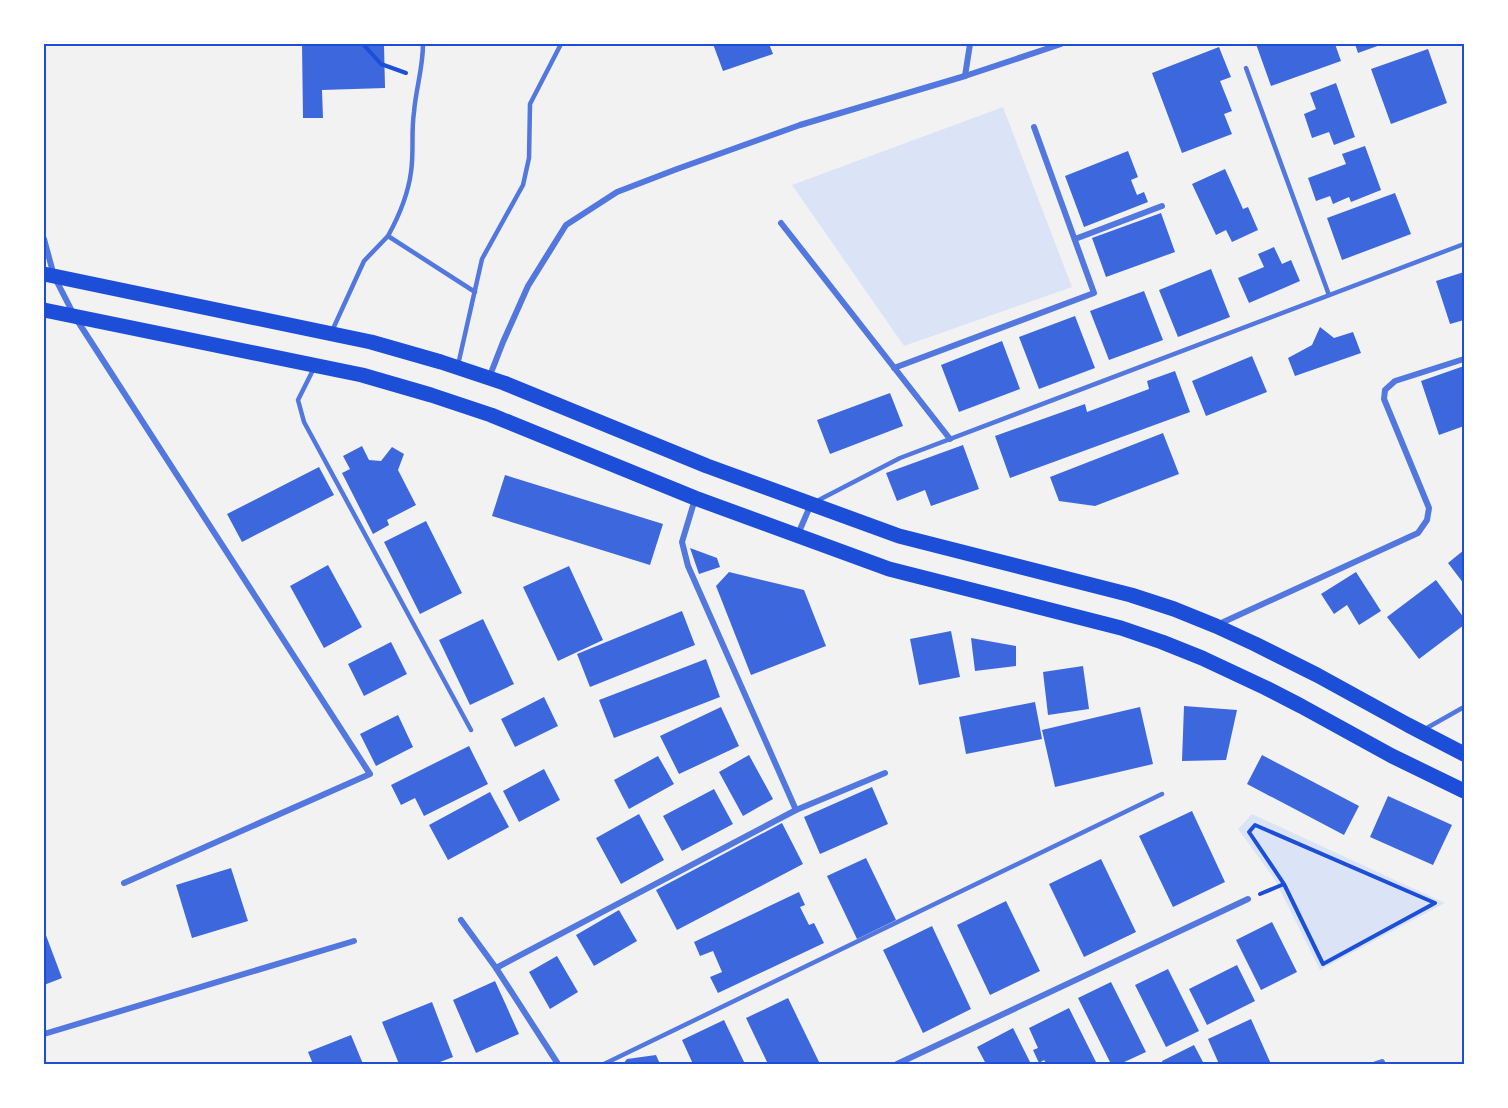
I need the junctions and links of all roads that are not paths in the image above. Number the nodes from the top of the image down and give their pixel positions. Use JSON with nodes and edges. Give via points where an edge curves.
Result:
{"nodes":[{"id":1,"x":423,"y":44,"type":"edge"},
{"id":2,"x":561,"y":44,"type":"edge"},
{"id":3,"x":970,"y":44,"type":"edge"},
{"id":4,"x":1061,"y":44,"type":"edge"},
{"id":5,"x":1246,"y":68,"type":"dead end"},
{"id":6,"x":965,"y":76,"type":"junction"},
{"id":7,"x":1034,"y":127,"type":"dead end"},
{"id":8,"x":1162,"y":206,"type":"dead end"},
{"id":9,"x":781,"y":223,"type":"dead end"},
{"id":10,"x":388,"y":236,"type":"junction"},
{"id":11,"x":44,"y":239,"type":"edge"},
{"id":12,"x":1075,"y":239,"type":"junction"},
{"id":13,"x":1464,"y":244,"type":"edge"},
{"id":14,"x":49,"y":275,"type":"edge"},
{"id":15,"x":475,"y":292,"type":"junction"},
{"id":16,"x":1329,"y":295,"type":"junction"},
{"id":17,"x":44,"y":310,"type":"edge"},
{"id":18,"x":75,"y":317,"type":"junction"},
{"id":19,"x":331,"y":333,"type":"junction"},
{"id":20,"x":1464,"y":359,"type":"edge"},
{"id":21,"x":315,"y":366,"type":"junction"},
{"id":22,"x":457,"y":367,"type":"junction"},
{"id":23,"x":894,"y":368,"type":"junction"},
{"id":24,"x":489,"y":378,"type":"junction"},
{"id":25,"x":950,"y":439,"type":"junction"},
{"id":26,"x":695,"y":498,"type":"junction"},
{"id":27,"x":811,"y":504,"type":"junction"},
{"id":28,"x":797,"y":536,"type":"junction"},
{"id":29,"x":1216,"y":626,"type":"junction"},
{"id":30,"x":1464,"y":707,"type":"edge"},
{"id":31,"x":471,"y":730,"type":"dead end"},
{"id":32,"x":1420,"y":732,"type":"junction"},
{"id":33,"x":1464,"y":753,"type":"edge"},
{"id":34,"x":885,"y":772,"type":"dead end"},
{"id":35,"x":1464,"y":791,"type":"edge"},
{"id":36,"x":1162,"y":794,"type":"dead end"},
{"id":37,"x":796,"y":810,"type":"junction"},
{"id":38,"x":124,"y":883,"type":"dead end"},
{"id":39,"x":1248,"y":899,"type":"road end"},
{"id":40,"x":461,"y":920,"type":"dead end"},
{"id":41,"x":354,"y":941,"type":"dead end"},
{"id":42,"x":496,"y":968,"type":"junction"},
{"id":43,"x":44,"y":1034,"type":"edge"},
{"id":44,"x":558,"y":1065,"type":"edge"},
{"id":45,"x":604,"y":1065,"type":"edge"},
{"id":46,"x":897,"y":1065,"type":"edge"}],
"edges":[{"from":1,"to":10,"type":"lane","via":[[414,112],[412,171],[400,213]]},
{"from":2,"to":15,"type":"lane","via":[[530,104],[529,158],[523,185],[482,259]]},
{"from":3,"to":6,"type":"street"},
{"from":4,"to":6,"type":"street"},
{"from":5,"to":16,"type":"lane"},
{"from":6,"to":24,"type":"street","via":[[801,125],[617,192],[566,225],[528,286]]},
{"from":7,"to":12,"type":"street"},
{"from":8,"to":12,"type":"street"},
{"from":9,"to":23,"type":"street"},
{"from":10,"to":15,"type":"lane"},
{"from":10,"to":19,"type":"lane","via":[[364,261]]},
{"from":11,"to":14,"type":"street"},
{"from":12,"to":23,"type":"street","via":[[1094,293]]},
{"from":13,"to":16,"type":"lane"},
{"from":14,"to":18,"type":"street"},
{"from":14,"to":19,"type":"main road"},
{"from":15,"to":22,"type":"lane"},
{"from":16,"to":25,"type":"lane"},
{"from":17,"to":18,"type":"main road"},
{"from":18,"to":21,"type":"main road"},
{"from":18,"to":38,"type":"street","via":[[370,774]]},
{"from":19,"to":22,"type":"main road"},
{"from":20,"to":29,"type":"street","via":[[1395,381],[1385,390],[1384,399],[1429,508],[1427,520],[1418,533]]},
{"from":21,"to":26,"type":"main road","via":[[374,378],[491,415]]},
{"from":21,"to":31,"type":"lane","via":[[298,400],[304,422]]},
{"from":22,"to":24,"type":"main road"},
{"from":23,"to":25,"type":"street"},
{"from":24,"to":27,"type":"main road"},
{"from":25,"to":27,"type":"lane","via":[[900,458]]},
{"from":26,"to":28,"type":"main road"},
{"from":26,"to":37,"type":"street","via":[[682,542],[688,566]]},
{"from":27,"to":28,"type":"street"},
{"from":27,"to":29,"type":"main road","via":[[900,536],[1131,595]]},
{"from":28,"to":35,"type":"main road","via":[[889,569],[1162,642],[1257,684]]},
{"from":29,"to":32,"type":"main road","via":[[1317,675]]},
{"from":30,"to":32,"type":"lane"},
{"from":32,"to":33,"type":"main road"},
{"from":34,"to":37,"type":"street"},
{"from":36,"to":45,"type":"lane"},
{"from":37,"to":42,"type":"street"},
{"from":39,"to":46,"type":"street"},
{"from":40,"to":42,"type":"street"},
{"from":41,"to":43,"type":"street"},
{"from":42,"to":44,"type":"street"}]}
